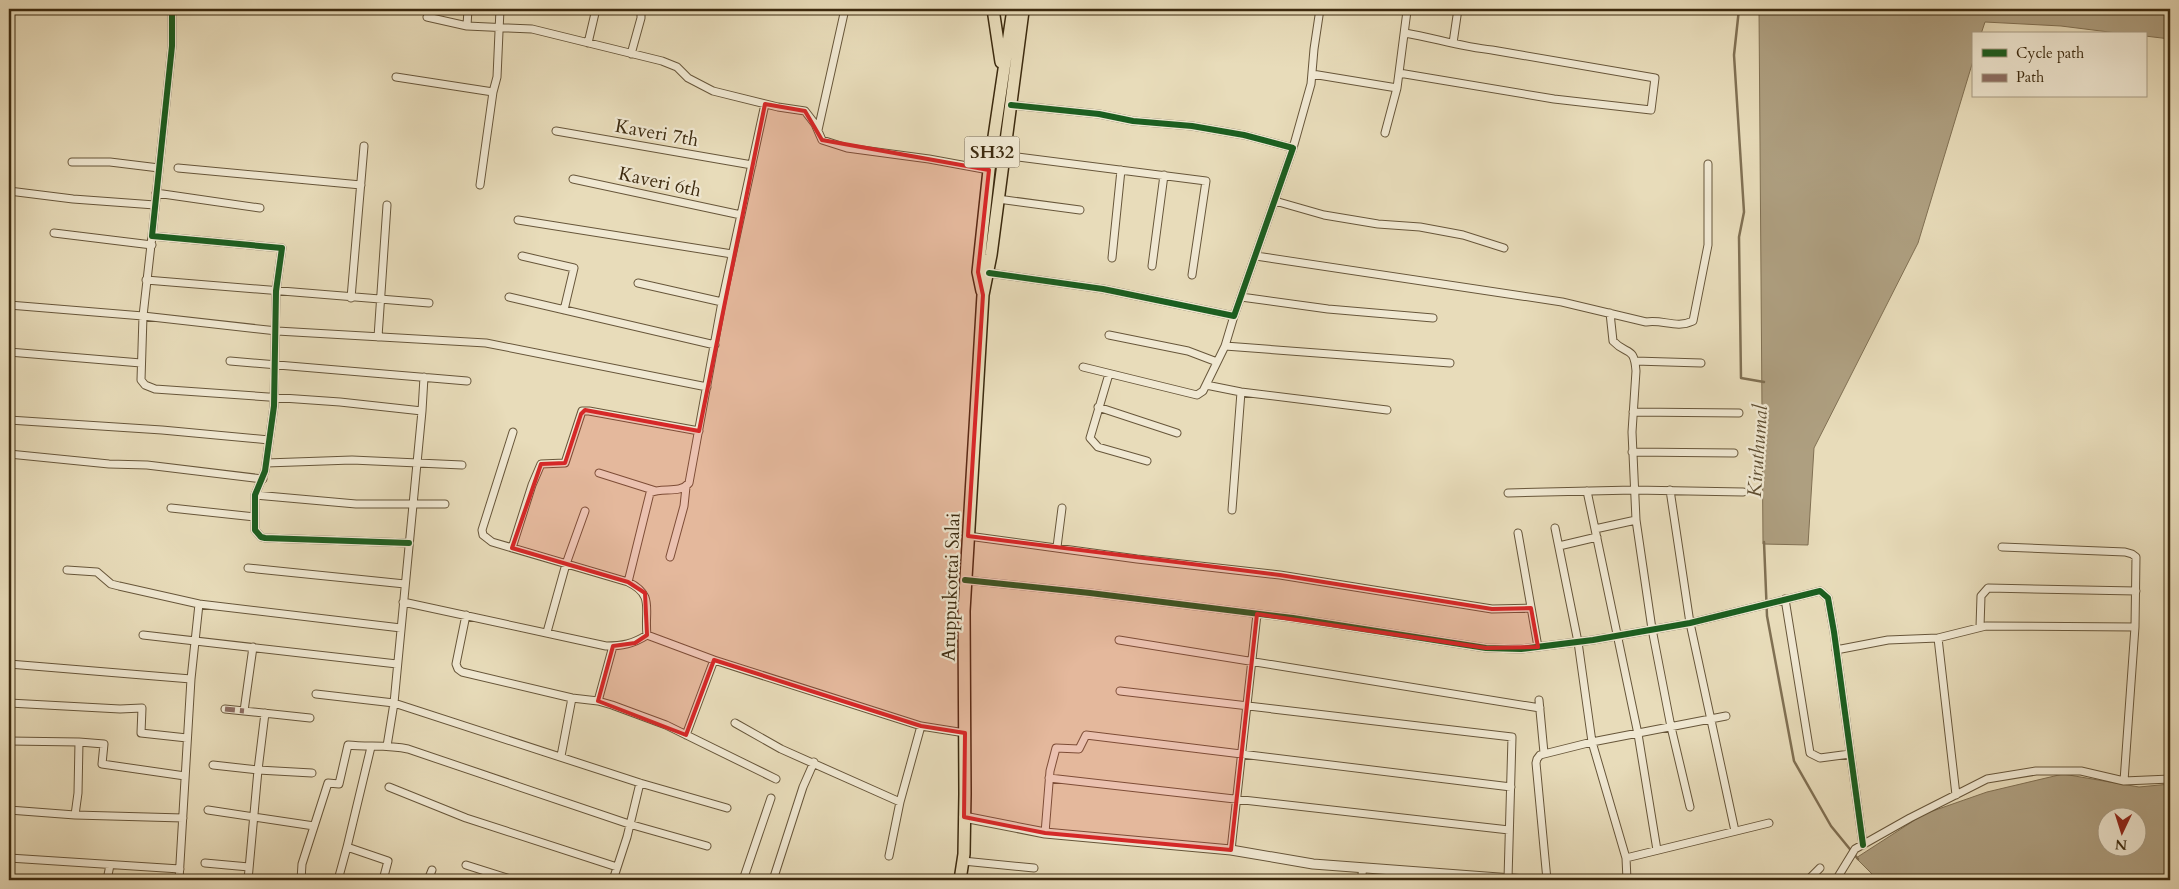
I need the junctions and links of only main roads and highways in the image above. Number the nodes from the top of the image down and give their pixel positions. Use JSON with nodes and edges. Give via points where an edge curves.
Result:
{"nodes":[{"id":1,"x":993,"y":9,"type":"edge"},
{"id":2,"x":1021,"y":9,"type":"edge"},
{"id":3,"x":1003,"y":74,"type":"junction"},
{"id":4,"x":983,"y":296,"type":"junction"},
{"id":5,"x":960,"y":880,"type":"edge"}],
"edges":[{"from":1,"to":3,"type":"main road"},
{"from":2,"to":3,"type":"main road","name":"Aruppukottai Salai","number":"SH32"},
{"from":2,"to":4,"type":"main road","name":"Aruppukottai Salai","number":"SH32","via":[[989,273]]},
{"from":3,"to":4,"type":"main road","name":"Aruppukottai Salai","number":"SH32","via":[[978,272]]},
{"from":4,"to":5,"type":"main road","name":"Aruppukottai Salai","number":"SH32","via":[[965,580],[964,816]]}]}
